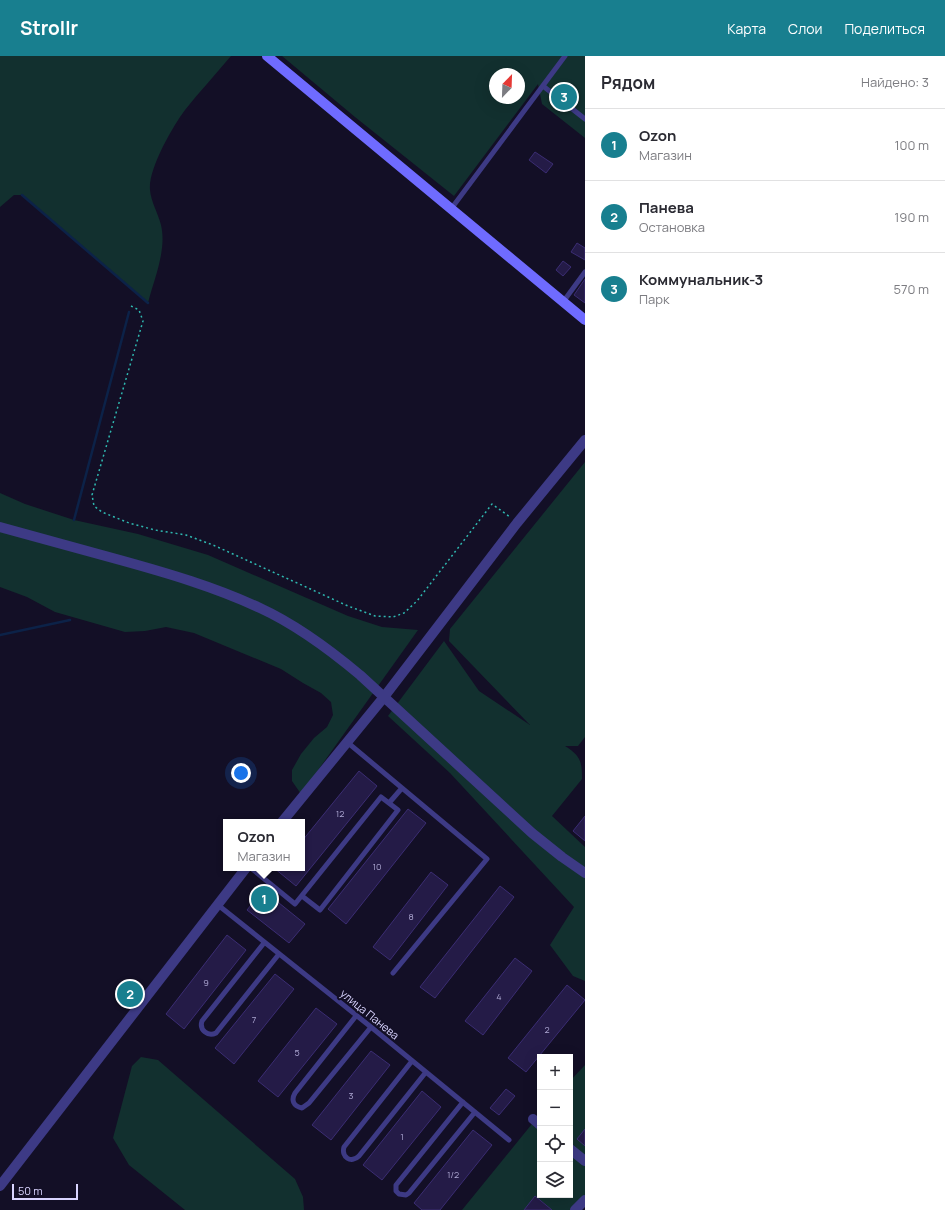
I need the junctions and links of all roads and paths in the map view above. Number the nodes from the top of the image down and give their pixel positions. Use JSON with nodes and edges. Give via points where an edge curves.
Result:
{"nodes":[{"id":1,"x":267,"y":56,"type":"edge"},
{"id":2,"x":565,"y":56,"type":"edge"},
{"id":3,"x":543,"y":86,"type":"junction"},
{"id":4,"x":585,"y":119,"type":"edge"},
{"id":5,"x":451,"y":209,"type":"junction"},
{"id":6,"x":585,"y":272,"type":"edge"},
{"id":7,"x":563,"y":302,"type":"junction"},
{"id":8,"x":131,"y":306,"type":"dead end"},
{"id":9,"x":585,"y":320,"type":"edge"},
{"id":10,"x":585,"y":440,"type":"edge"},
{"id":11,"x":518,"y":523,"type":"junction"},
{"id":12,"x":0,"y":527,"type":"edge"},
{"id":13,"x":384,"y":697,"type":"junction"},
{"id":14,"x":347,"y":742,"type":"junction"},
{"id":15,"x":402,"y":788,"type":"junction"},
{"id":16,"x":390,"y":803,"type":"junction"},
{"id":17,"x":284,"y":819,"type":"edge"},
{"id":18,"x":244,"y":871,"type":"edge"},
{"id":19,"x":255,"y":871,"type":"edge"},
{"id":20,"x":585,"y":872,"type":"edge"},
{"id":21,"x":302,"y":896,"type":"junction"},
{"id":22,"x":218,"y":906,"type":"junction"},
{"id":23,"x":264,"y":943,"type":"junction"},
{"id":24,"x":279,"y":954,"type":"junction"},
{"id":25,"x":393,"y":973,"type":"dead end"},
{"id":26,"x":356,"y":1016,"type":"junction"},
{"id":27,"x":371,"y":1027,"type":"junction"},
{"id":28,"x":412,"y":1061,"type":"junction"},
{"id":29,"x":426,"y":1072,"type":"junction"},
{"id":30,"x":463,"y":1102,"type":"junction"},
{"id":31,"x":475,"y":1112,"type":"junction"},
{"id":32,"x":509,"y":1140,"type":"dead end"},
{"id":33,"x":573,"y":1151,"type":"edge"},
{"id":34,"x":585,"y":1161,"type":"edge"},
{"id":35,"x":0,"y":1186,"type":"edge"},
{"id":36,"x":585,"y":1200,"type":"edge"},
{"id":37,"x":575,"y":1210,"type":"edge"}],
"edges":[{"from":1,"to":5,"type":"main road"},
{"from":2,"to":3,"type":"lane"},
{"from":3,"to":4,"type":"lane"},
{"from":3,"to":5,"type":"lane"},
{"from":5,"to":7,"type":"main road"},
{"from":6,"to":7,"type":"lane"},
{"from":7,"to":9,"type":"main road"},
{"from":8,"to":11,"type":"path","via":[[139,310],[143,321],[92,495],[94,506],[102,512],[155,530],[186,535],[212,544],[348,606],[375,616],[387,617],[404,613],[417,601],[492,504]]},
{"from":10,"to":11,"type":"street"},
{"from":11,"to":13,"type":"street"},
{"from":12,"to":13,"type":"street","via":[[163,572],[260,608],[336,654]]},
{"from":13,"to":14,"type":"street"},
{"from":13,"to":20,"type":"street","via":[[532,833]]},
{"from":14,"to":15,"type":"lane"},
{"from":14,"to":17,"type":"street"},
{"from":15,"to":16,"type":"lane"},
{"from":15,"to":25,"type":"lane","via":[[487,858]]},
{"from":16,"to":21,"type":"lane","via":[[381,797]]},
{"from":16,"to":21,"type":"lane","via":[[398,810],[320,910]]},
{"from":18,"to":22,"type":"street"},
{"from":19,"to":21,"type":"lane","via":[[295,904]]},
{"from":22,"to":23,"type":"lane","name":"улица Панева"},
{"from":22,"to":35,"type":"street"},
{"from":23,"to":24,"type":"lane","name":"улица Панева"},
{"from":23,"to":24,"type":"lane","via":[[202,1021],[202,1029],[208,1034],[216,1033]]},
{"from":24,"to":26,"type":"lane","name":"улица Панева"},
{"from":26,"to":27,"type":"lane","name":"улица Панева"},
{"from":26,"to":27,"type":"lane","via":[[295,1093],[294,1104],[305,1107]]},
{"from":27,"to":28,"type":"lane","name":"улица Панева"},
{"from":28,"to":29,"type":"lane","name":"улица Панева"},
{"from":28,"to":29,"type":"lane","via":[[344,1147],[342,1151],[348,1159],[356,1159],[359,1156]]},
{"from":29,"to":30,"type":"lane","name":"улица Панева"},
{"from":30,"to":31,"type":"lane","name":"улица Панева"},
{"from":30,"to":31,"type":"lane","via":[[396,1185],[399,1194],[409,1193]]},
{"from":31,"to":32,"type":"lane","name":"улица Панева"},
{"from":33,"to":34,"type":"street"},
{"from":36,"to":37,"type":"street"}]}
